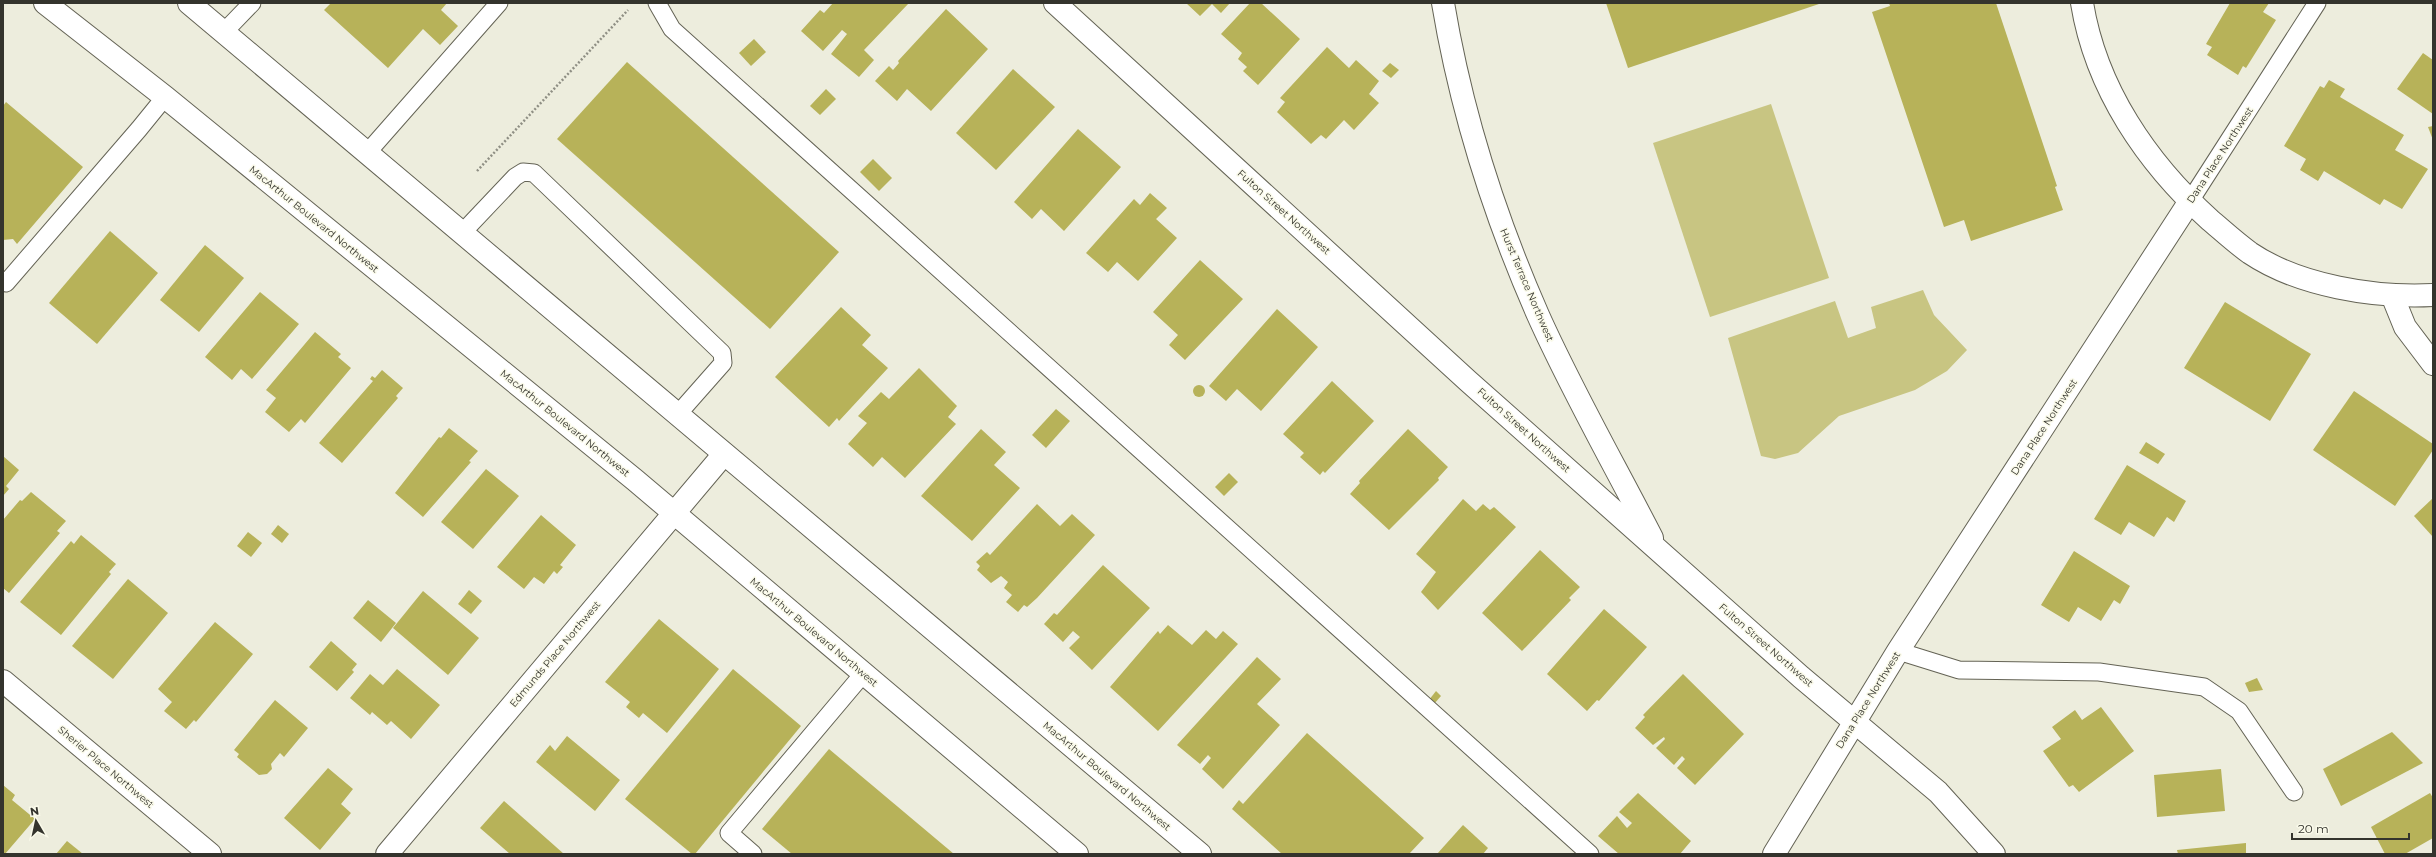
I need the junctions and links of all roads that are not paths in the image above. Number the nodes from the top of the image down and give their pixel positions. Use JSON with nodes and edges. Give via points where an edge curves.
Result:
{"nodes":[{"id":1,"x":45,"y":3,"type":"edge"},
{"id":2,"x":188,"y":3,"type":"edge"},
{"id":3,"x":252,"y":3,"type":"edge"},
{"id":4,"x":499,"y":3,"type":"edge"},
{"id":5,"x":658,"y":3,"type":"edge"},
{"id":6,"x":1055,"y":3,"type":"edge"},
{"id":7,"x":1443,"y":3,"type":"edge"},
{"id":8,"x":2082,"y":3,"type":"edge"},
{"id":9,"x":2317,"y":3,"type":"edge"},
{"id":10,"x":224,"y":32,"type":"junction"},
{"id":11,"x":164,"y":97,"type":"junction"},
{"id":12,"x":367,"y":153,"type":"junction"},
{"id":13,"x":2190,"y":201,"type":"junction"},
{"id":14,"x":462,"y":233,"type":"junction"},
{"id":15,"x":5,"y":282,"type":"edge"},
{"id":16,"x":2392,"y":295,"type":"junction"},
{"id":17,"x":2433,"y":295,"type":"edge"},
{"id":18,"x":2433,"y":364,"type":"edge"},
{"id":19,"x":678,"y":414,"type":"junction"},
{"id":20,"x":724,"y":454,"type":"junction"},
{"id":21,"x":675,"y":514,"type":"junction"},
{"id":22,"x":1658,"y":550,"type":"junction"},
{"id":23,"x":1898,"y":652,"type":"junction"},
{"id":24,"x":863,"y":674,"type":"junction"},
{"id":25,"x":3,"y":680,"type":"edge"},
{"id":26,"x":1854,"y":723,"type":"junction"},
{"id":27,"x":2294,"y":792,"type":"dead end"},
{"id":28,"x":210,"y":854,"type":"edge"},
{"id":29,"x":387,"y":854,"type":"edge"},
{"id":30,"x":753,"y":854,"type":"edge"},
{"id":31,"x":1077,"y":854,"type":"edge"},
{"id":32,"x":1200,"y":854,"type":"edge"},
{"id":33,"x":1590,"y":854,"type":"edge"},
{"id":34,"x":1774,"y":854,"type":"edge"},
{"id":35,"x":1994,"y":854,"type":"edge"}],
"edges":[{"from":1,"to":11,"type":"street","name":"MacArthur Boulevard Northwest"},
{"from":2,"to":10,"type":"street","name":"MacArthur Boulevard Northwest"},
{"from":3,"to":10,"type":"lane"},
{"from":4,"to":12,"type":"lane"},
{"from":5,"to":33,"type":"lane","via":[[672,29]]},
{"from":6,"to":22,"type":"street","name":"Fulton Street Northwest","via":[[1468,381]]},
{"from":7,"to":22,"type":"street","name":"Hurst Terrace Northwest","via":[[1470,129],[1517,265],[1560,360]]},
{"from":8,"to":13,"type":"street","via":[[2099,66],[2121,110],[2147,151]]},
{"from":9,"to":13,"type":"lane","name":"Dana Place Northwest"},
{"from":10,"to":12,"type":"street","name":"MacArthur Boulevard Northwest"},
{"from":11,"to":15,"type":"lane"},
{"from":11,"to":21,"type":"street","name":"MacArthur Boulevard Northwest"},
{"from":12,"to":14,"type":"street","name":"MacArthur Boulevard Northwest"},
{"from":13,"to":16,"type":"street","via":[[2231,239],[2251,254],[2270,263],[2350,290]]},
{"from":13,"to":23,"type":"street","name":"Dana Place Northwest"},
{"from":14,"to":19,"type":"street","name":"MacArthur Boulevard Northwest"},
{"from":14,"to":19,"type":"lane","via":[[515,177],[523,172],[534,173],[722,353],[723,363]]},
{"from":16,"to":17,"type":"street"},
{"from":16,"to":18,"type":"street","via":[[2405,327]]},
{"from":19,"to":20,"type":"street","name":"MacArthur Boulevard Northwest"},
{"from":20,"to":21,"type":"street","name":"Edmunds Place Northwest"},
{"from":20,"to":32,"type":"street","name":"MacArthur Boulevard Northwest"},
{"from":21,"to":24,"type":"street","name":"MacArthur Boulevard Northwest"},
{"from":21,"to":29,"type":"street","name":"Edmunds Place Northwest"},
{"from":22,"to":26,"type":"street","name":"Fulton Street Northwest"},
{"from":23,"to":26,"type":"street","name":"Dana Place Northwest"},
{"from":23,"to":27,"type":"lane","via":[[1959,670],[2099,672],[2204,687],[2239,711]]},
{"from":24,"to":30,"type":"lane","via":[[729,833]]},
{"from":24,"to":31,"type":"street","name":"MacArthur Boulevard Northwest"},
{"from":25,"to":28,"type":"street","name":"Sherier Place Northwest"},
{"from":26,"to":34,"type":"street","name":"Dana Place Northwest"},
{"from":26,"to":35,"type":"street","name":"Fulton Street Northwest","via":[[1938,792]]}]}
